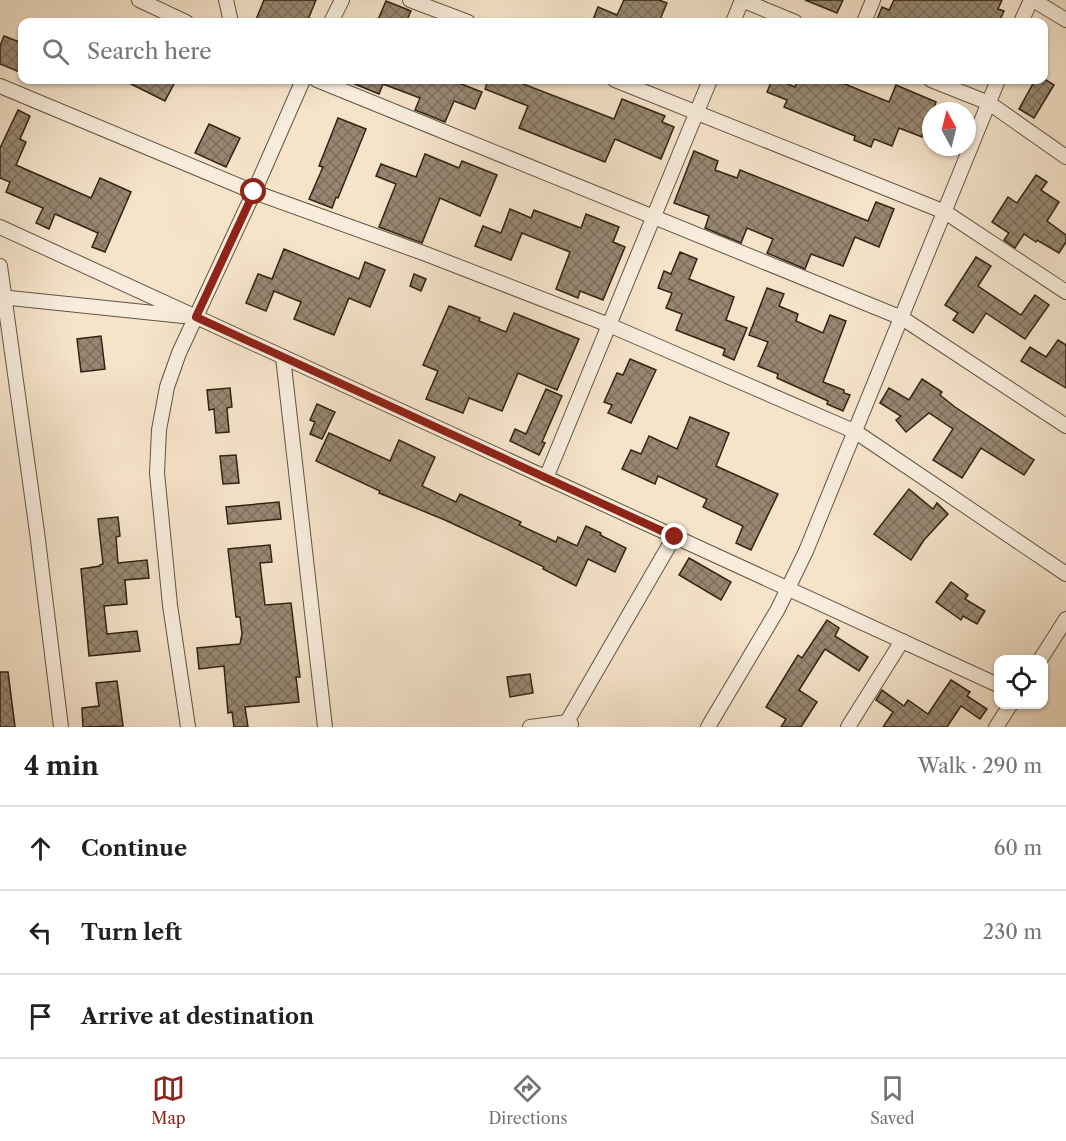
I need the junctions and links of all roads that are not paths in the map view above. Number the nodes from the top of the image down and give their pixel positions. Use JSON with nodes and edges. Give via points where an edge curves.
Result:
{"nodes":[{"id":1,"x":139,"y":0,"type":"edge"},
{"id":2,"x":226,"y":0,"type":"edge"},
{"id":3,"x":342,"y":0,"type":"edge"},
{"id":4,"x":410,"y":0,"type":"edge"},
{"id":5,"x":742,"y":0,"type":"edge"},
{"id":6,"x":873,"y":0,"type":"edge"},
{"id":7,"x":1032,"y":0,"type":"edge"},
{"id":8,"x":177,"y":18,"type":"edge"},
{"id":9,"x":230,"y":18,"type":"edge"},
{"id":10,"x":333,"y":18,"type":"edge"},
{"id":11,"x":457,"y":18,"type":"edge"},
{"id":12,"x":735,"y":18,"type":"edge"},
{"id":13,"x":785,"y":18,"type":"edge"},
{"id":14,"x":866,"y":18,"type":"edge"},
{"id":15,"x":1024,"y":18,"type":"edge"},
{"id":16,"x":1066,"y":20,"type":"edge"},
{"id":17,"x":301,"y":84,"type":"edge"},
{"id":18,"x":328,"y":84,"type":"edge"},
{"id":19,"x":626,"y":84,"type":"edge"},
{"id":20,"x":708,"y":84,"type":"edge"},
{"id":21,"x":941,"y":84,"type":"edge"},
{"id":22,"x":996,"y":84,"type":"edge"},
{"id":23,"x":0,"y":86,"type":"edge"},
{"id":24,"x":989,"y":104,"type":"junction"},
{"id":25,"x":698,"y":111,"type":"junction"},
{"id":26,"x":1066,"y":157,"type":"edge"},
{"id":27,"x":254,"y":192,"type":"junction"},
{"id":28,"x":945,"y":212,"type":"junction"},
{"id":29,"x":654,"y":218,"type":"junction"},
{"id":30,"x":0,"y":227,"type":"edge"},
{"id":31,"x":0,"y":266,"type":"edge"},
{"id":32,"x":1066,"y":292,"type":"edge"},
{"id":33,"x":2,"y":296,"type":"edge"},
{"id":34,"x":196,"y":317,"type":"junction"},
{"id":35,"x":902,"y":318,"type":"junction"},
{"id":36,"x":609,"y":325,"type":"junction"},
{"id":37,"x":283,"y":357,"type":"junction"},
{"id":38,"x":1066,"y":426,"type":"edge"},
{"id":39,"x":856,"y":432,"type":"junction"},
{"id":40,"x":546,"y":478,"type":"junction"},
{"id":41,"x":675,"y":537,"type":"junction"},
{"id":42,"x":1066,"y":574,"type":"edge"},
{"id":43,"x":788,"y":589,"type":"junction"},
{"id":44,"x":1065,"y":624,"type":"edge"},
{"id":45,"x":902,"y":641,"type":"junction"},
{"id":46,"x":1043,"y":655,"type":"edge"},
{"id":47,"x":994,"y":683,"type":"edge"},
{"id":48,"x":1008,"y":709,"type":"edge"},
{"id":49,"x":569,"y":725,"type":"edge"},
{"id":50,"x":61,"y":727,"type":"edge"},
{"id":51,"x":188,"y":727,"type":"edge"},
{"id":52,"x":325,"y":727,"type":"edge"},
{"id":53,"x":530,"y":727,"type":"edge"},
{"id":54,"x":708,"y":727,"type":"edge"},
{"id":55,"x":848,"y":727,"type":"edge"},
{"id":56,"x":996,"y":727,"type":"edge"}],
"edges":[{"from":1,"to":8,"type":"street"},
{"from":2,"to":9,"type":"street"},
{"from":3,"to":10,"type":"street"},
{"from":4,"to":11,"type":"street"},
{"from":5,"to":12,"type":"street"},
{"from":5,"to":13,"type":"street"},
{"from":6,"to":14,"type":"street"},
{"from":7,"to":15,"type":"street"},
{"from":7,"to":16,"type":"street"},
{"from":17,"to":27,"type":"street"},
{"from":18,"to":29,"type":"street"},
{"from":19,"to":25,"type":"street"},
{"from":20,"to":25,"type":"street"},
{"from":21,"to":24,"type":"street"},
{"from":22,"to":24,"type":"street"},
{"from":23,"to":27,"type":"street"},
{"from":24,"to":26,"type":"street"},
{"from":24,"to":28,"type":"street"},
{"from":25,"to":28,"type":"street"},
{"from":25,"to":29,"type":"street"},
{"from":27,"to":34,"type":"street"},
{"from":27,"to":36,"type":"street"},
{"from":28,"to":32,"type":"street"},
{"from":28,"to":35,"type":"street"},
{"from":29,"to":35,"type":"street"},
{"from":29,"to":36,"type":"street"},
{"from":30,"to":34,"type":"street"},
{"from":31,"to":33,"type":"street"},
{"from":33,"to":34,"type":"street"},
{"from":33,"to":50,"type":"street","via":[[38,532]]},
{"from":34,"to":37,"type":"street"},
{"from":34,"to":51,"type":"street","via":[[167,387],[157,473],[170,605]]},
{"from":35,"to":38,"type":"street"},
{"from":35,"to":39,"type":"street"},
{"from":36,"to":39,"type":"street"},
{"from":36,"to":40,"type":"street"},
{"from":37,"to":40,"type":"street"},
{"from":37,"to":52,"type":"street"},
{"from":39,"to":42,"type":"street"},
{"from":39,"to":43,"type":"street"},
{"from":40,"to":41,"type":"street"},
{"from":41,"to":43,"type":"street"},
{"from":41,"to":49,"type":"street"},
{"from":43,"to":45,"type":"street"},
{"from":43,"to":54,"type":"street"},
{"from":44,"to":46,"type":"street"},
{"from":45,"to":47,"type":"street"},
{"from":45,"to":55,"type":"street"},
{"from":48,"to":56,"type":"street"},
{"from":49,"to":53,"type":"street"}]}
